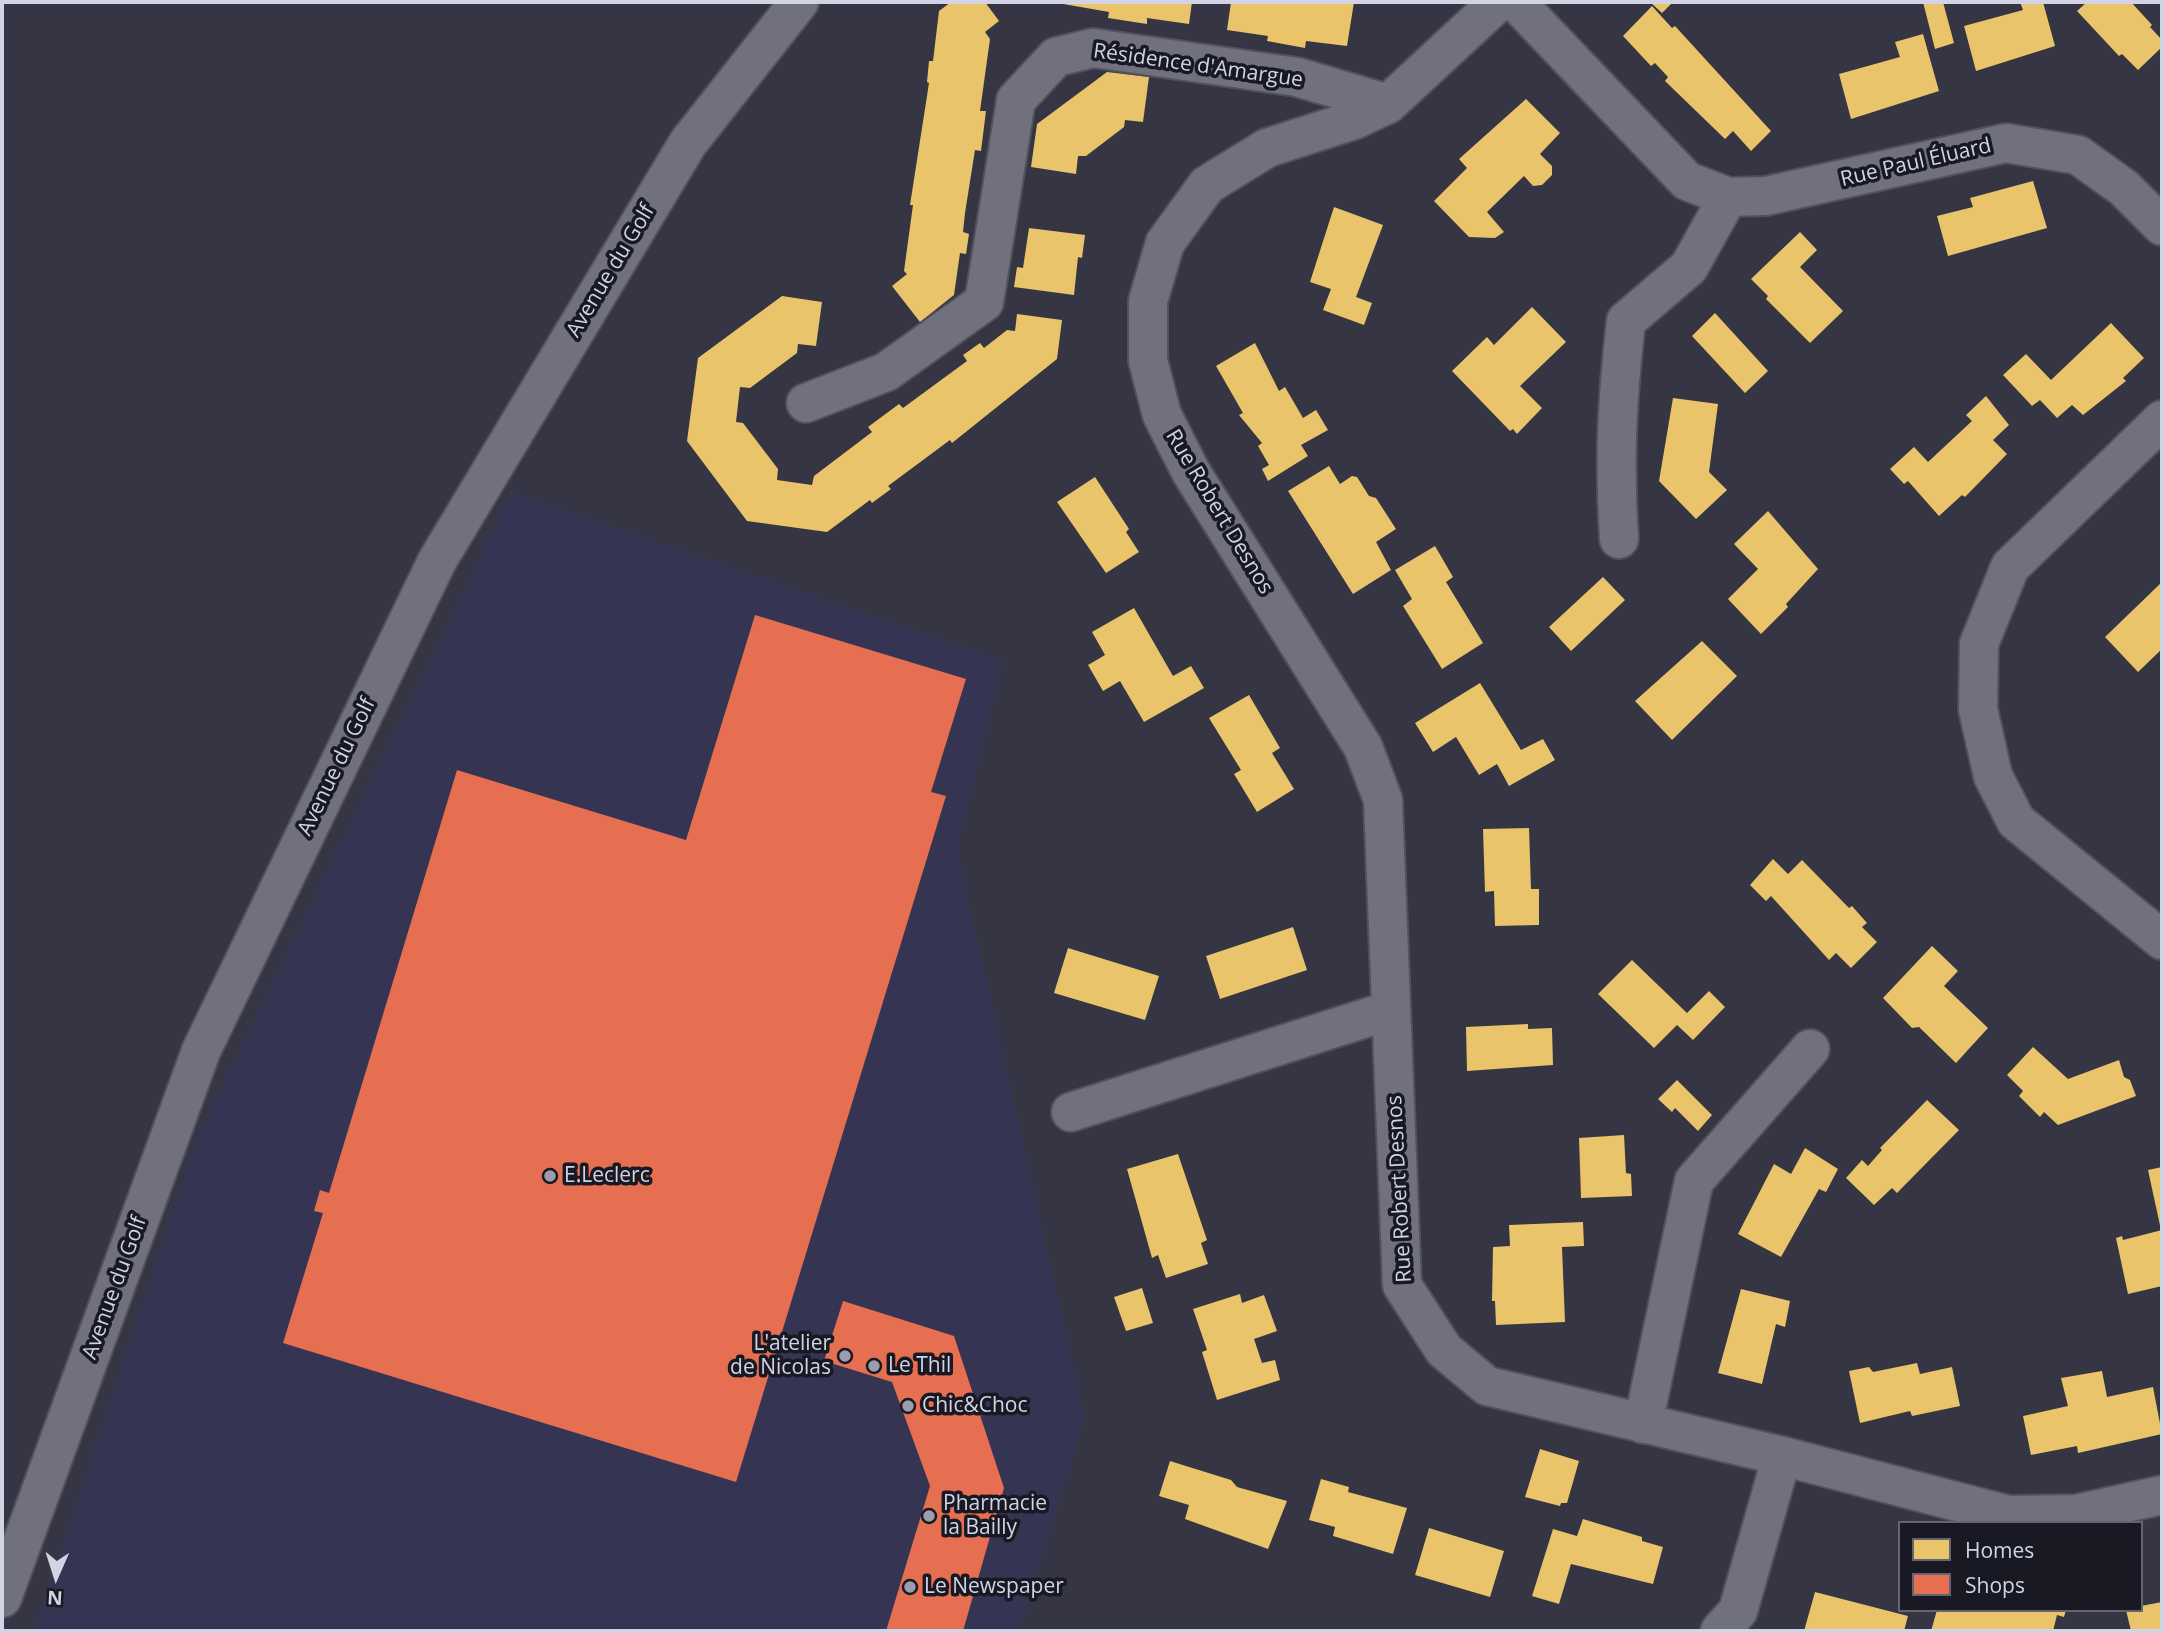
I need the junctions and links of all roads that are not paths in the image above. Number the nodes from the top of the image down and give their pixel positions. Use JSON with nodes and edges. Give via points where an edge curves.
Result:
{"nodes":[{"id":1,"x":799,"y":2,"type":"edge"},
{"id":2,"x":1498,"y":2,"type":"edge"},
{"id":3,"x":1516,"y":2,"type":"edge"},
{"id":4,"x":1388,"y":104,"type":"junction"},
{"id":5,"x":1728,"y":197,"type":"junction"},
{"id":6,"x":2162,"y":226,"type":"edge"},
{"id":7,"x":806,"y":403,"type":"dead end"},
{"id":8,"x":2162,"y":420,"type":"edge"},
{"id":9,"x":1619,"y":539,"type":"dead end"},
{"id":10,"x":2162,"y":940,"type":"edge"},
{"id":11,"x":1391,"y":1010,"type":"junction"},
{"id":12,"x":1810,"y":1049,"type":"dead end"},
{"id":13,"x":1071,"y":1112,"type":"dead end"},
{"id":14,"x":1643,"y":1424,"type":"junction"},
{"id":15,"x":1783,"y":1456,"type":"junction"},
{"id":16,"x":2162,"y":1495,"type":"edge"},
{"id":17,"x":2,"y":1598,"type":"edge"},
{"id":18,"x":1720,"y":1631,"type":"edge"}],
"edges":[{"from":1,"to":17,"type":"street","name":"Avenue du Golf","via":[[688,143],[437,561],[201,1051]]},
{"from":2,"to":4,"type":"street","name":"Rue Robert Desnos"},
{"from":3,"to":5,"type":"street","name":"Rue Paul Éluard","via":[[1686,181]]},
{"from":4,"to":7,"type":"street","name":"Résidence d'Amargue","via":[[1297,76],[1093,48],[1056,57],[1016,100],[984,302],[886,372]]},
{"from":4,"to":11,"type":"street","name":"Rue Robert Desnos","via":[[1267,148],[1207,185],[1165,243],[1148,301],[1148,361],[1162,415],[1191,472],[1363,747],[1382,800]]},
{"from":5,"to":6,"type":"street","name":"Rue Paul Éluard","via":[[1766,197],[2006,143],[2078,155],[2124,188]]},
{"from":5,"to":9,"type":"street","via":[[1689,267],[1626,321],[1615,411]]},
{"from":8,"to":10,"type":"street","via":[[2010,567],[1979,644],[1978,709],[1993,776],[2016,821]]},
{"from":11,"to":13,"type":"street"},
{"from":11,"to":14,"type":"street","name":"Rue Robert Desnos","via":[[1402,1285],[1444,1350],[1487,1386]]},
{"from":12,"to":14,"type":"street","via":[[1694,1181]]},
{"from":14,"to":15,"type":"street","name":"Rue Robert Desnos"},
{"from":15,"to":16,"type":"street","name":"Rue Robert Desnos","via":[[2008,1515],[2076,1514]]},
{"from":15,"to":18,"type":"street","via":[[1738,1611]]}]}
